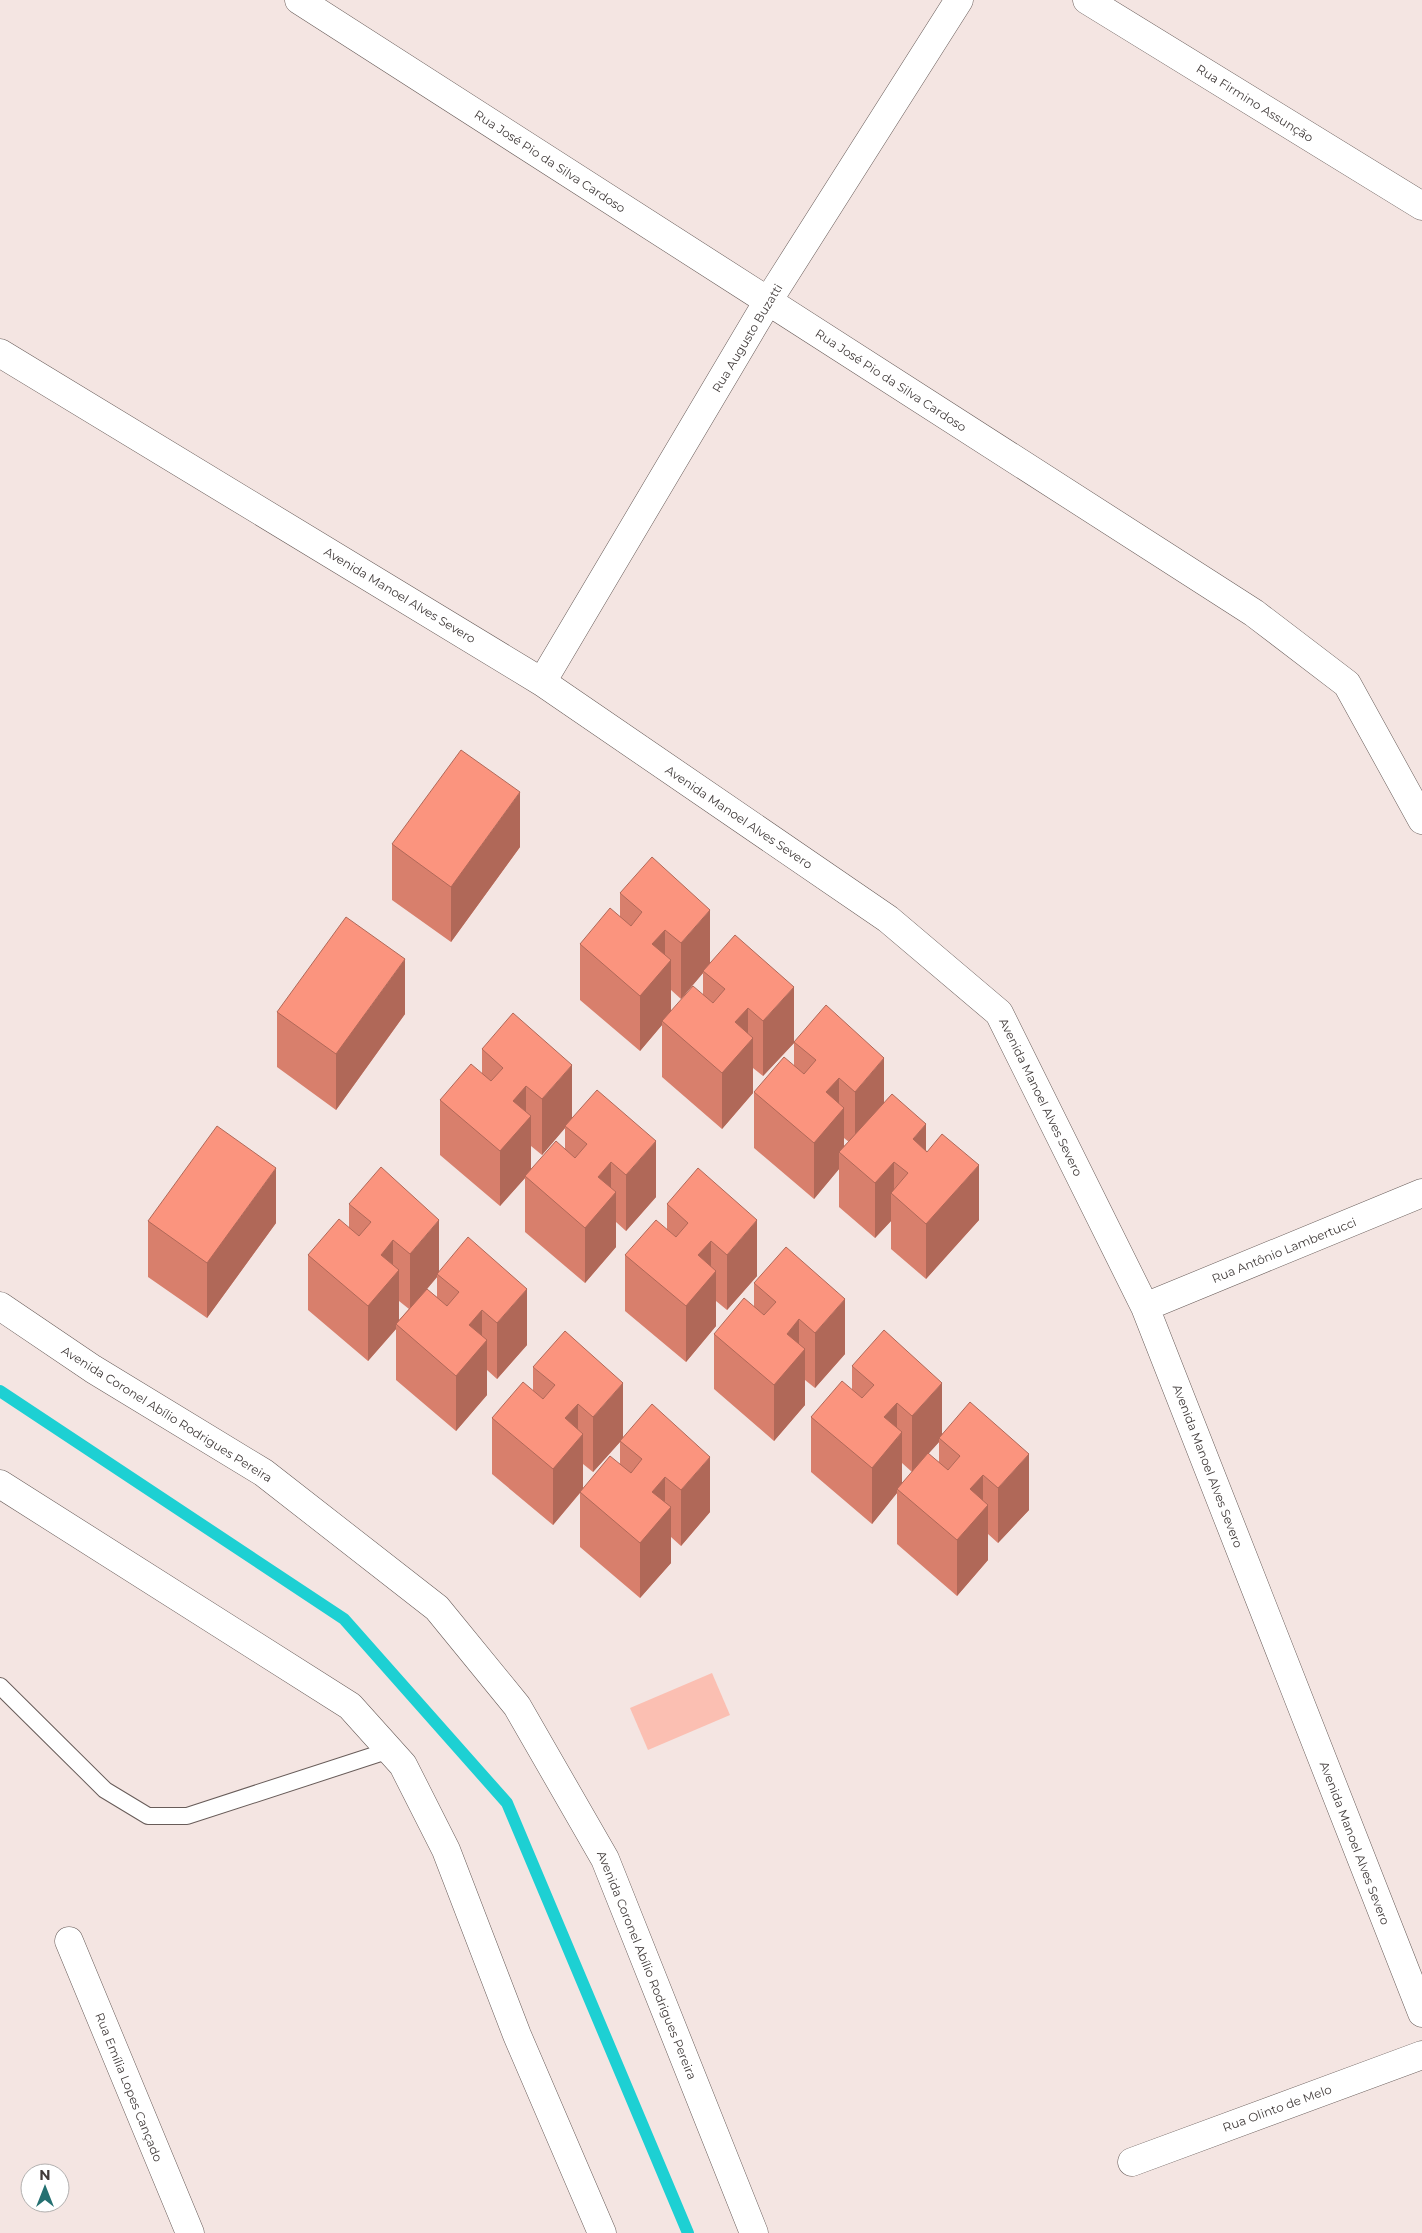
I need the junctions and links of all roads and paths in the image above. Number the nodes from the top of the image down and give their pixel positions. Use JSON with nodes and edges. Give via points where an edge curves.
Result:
{"nodes":[{"id":1,"x":299,"y":0,"type":"edge"},
{"id":2,"x":959,"y":0,"type":"edge"},
{"id":3,"x":1087,"y":0,"type":"edge"},
{"id":4,"x":1422,"y":206,"type":"edge"},
{"id":5,"x":768,"y":301,"type":"junction"},
{"id":6,"x":0,"y":353,"type":"edge"},
{"id":7,"x":542,"y":682,"type":"junction"},
{"id":8,"x":1422,"y":820,"type":"edge"},
{"id":9,"x":1422,"y":1193,"type":"edge"},
{"id":10,"x":0,"y":1306,"type":"edge"},
{"id":11,"x":1145,"y":1307,"type":"junction"},
{"id":12,"x":0,"y":1484,"type":"edge"},
{"id":13,"x":0,"y":1686,"type":"edge"},
{"id":14,"x":390,"y":1750,"type":"junction"},
{"id":15,"x":69,"y":1941,"type":"dead end"},
{"id":16,"x":1422,"y":2013,"type":"edge"},
{"id":17,"x":1422,"y":2054,"type":"edge"},
{"id":18,"x":1132,"y":2162,"type":"dead end"},
{"id":19,"x":190,"y":2233,"type":"edge"},
{"id":20,"x":602,"y":2233,"type":"edge"},
{"id":21,"x":754,"y":2233,"type":"edge"}],
"edges":[{"from":1,"to":5,"type":"street","name":"Rua José Pio da Silva Cardoso"},
{"from":2,"to":5,"type":"street","name":"Rua Augusto Buzatti"},
{"from":3,"to":4,"type":"street","name":"Rua Firmino Assunção"},
{"from":5,"to":7,"type":"street","name":"Rua Augusto Buzatti"},
{"from":5,"to":8,"type":"street","name":"Rua José Pio da Silva Cardoso","via":[[1254,613],[1347,684]]},
{"from":6,"to":7,"type":"street","name":"Avenida Manoel Alves Severo"},
{"from":7,"to":11,"type":"street","name":"Avenida Manoel Alves Severo","via":[[888,919],[999,1013]]},
{"from":9,"to":11,"type":"street","name":"Rua Antônio Lambertucci"},
{"from":10,"to":21,"type":"street","name":"Avenida Coronel Abílio Rodrigues Pereira","via":[[93,1369],[264,1473],[437,1608],[516,1706],[606,1859]]},
{"from":11,"to":16,"type":"street","name":"Avenida Manoel Alves Severo"},
{"from":12,"to":14,"type":"street","via":[[350,1706]]},
{"from":13,"to":14,"type":"lane","via":[[105,1790],[148,1816],[187,1816]]},
{"from":14,"to":20,"type":"street","via":[[403,1765],[446,1850],[517,2035]]},
{"from":15,"to":19,"type":"street","name":"Rua Emília Lopes Cançado"},
{"from":17,"to":18,"type":"street","name":"Rua Olinto de Melo"}]}
